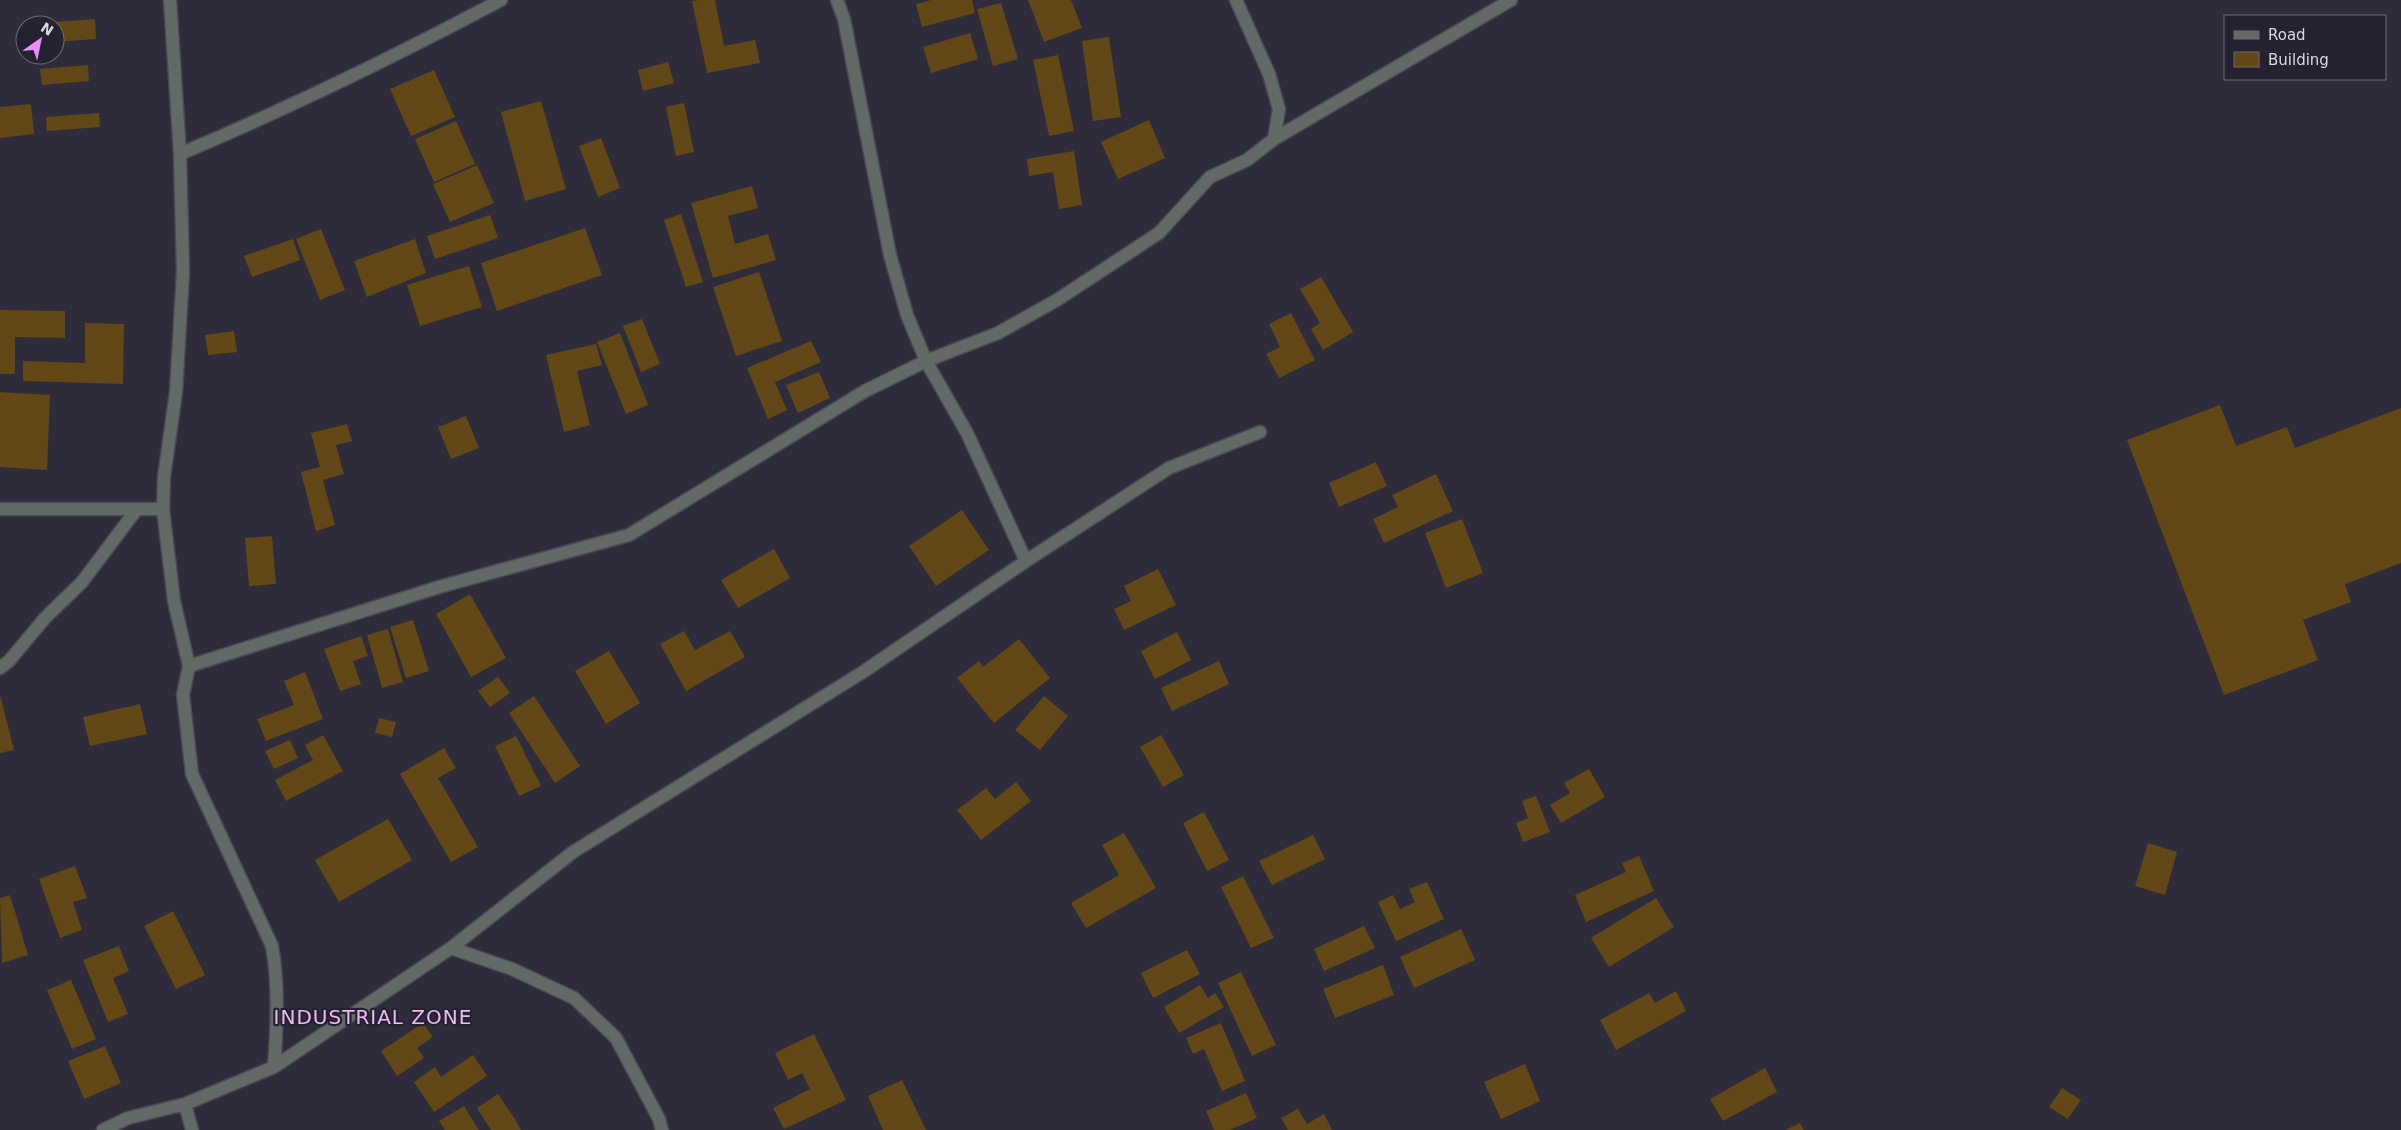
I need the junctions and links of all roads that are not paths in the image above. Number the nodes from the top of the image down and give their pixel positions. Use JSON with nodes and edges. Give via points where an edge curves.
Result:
{"nodes":[{"id":1,"x":170,"y":0,"type":"edge"},
{"id":2,"x":501,"y":0,"type":"edge"},
{"id":3,"x":837,"y":0,"type":"edge"},
{"id":4,"x":1236,"y":0,"type":"edge"},
{"id":5,"x":1511,"y":0,"type":"edge"},
{"id":6,"x":1274,"y":139,"type":"junction"},
{"id":7,"x":180,"y":154,"type":"junction"},
{"id":8,"x":926,"y":362,"type":"junction"},
{"id":9,"x":1260,"y":432,"type":"dead end"},
{"id":10,"x":0,"y":509,"type":"edge"},
{"id":11,"x":137,"y":509,"type":"junction"},
{"id":12,"x":162,"y":509,"type":"junction"},
{"id":13,"x":1026,"y":561,"type":"junction"},
{"id":14,"x":189,"y":666,"type":"junction"},
{"id":15,"x":0,"y":668,"type":"edge"},
{"id":16,"x":451,"y":948,"type":"junction"},
{"id":17,"x":274,"y":1067,"type":"junction"},
{"id":18,"x":185,"y":1104,"type":"junction"},
{"id":19,"x":102,"y":1130,"type":"edge"},
{"id":20,"x":192,"y":1130,"type":"edge"},
{"id":21,"x":662,"y":1130,"type":"edge"}],
"edges":[{"from":1,"to":7,"type":"street"},
{"from":2,"to":7,"type":"street","via":[[269,116]]},
{"from":3,"to":8,"type":"street","via":[[844,19],[890,254],[907,314]]},
{"from":4,"to":6,"type":"street","via":[[1269,74],[1279,109]]},
{"from":5,"to":6,"type":"street"},
{"from":6,"to":8,"type":"street","via":[[1247,160],[1210,177],[1158,232],[1057,300],[998,333]]},
{"from":7,"to":12,"type":"street","via":[[182,272],[176,392]]},
{"from":8,"to":13,"type":"street","via":[[968,433]]},
{"from":8,"to":14,"type":"street","via":[[865,391],[629,535],[439,587]]},
{"from":9,"to":13,"type":"street","via":[[1169,468]]},
{"from":10,"to":11,"type":"street"},
{"from":11,"to":12,"type":"street"},
{"from":11,"to":15,"type":"street","via":[[82,582]]},
{"from":12,"to":14,"type":"street","via":[[174,601]]},
{"from":13,"to":16,"type":"street","via":[[863,672],[573,852]]},
{"from":14,"to":17,"type":"street","via":[[183,695],[192,774],[272,946],[277,972],[278,1021]]},
{"from":16,"to":17,"type":"street"},
{"from":16,"to":21,"type":"street","via":[[512,969],[574,998],[616,1038]]},
{"from":17,"to":18,"type":"street"},
{"from":18,"to":19,"type":"street","via":[[128,1118]]},
{"from":18,"to":20,"type":"street"}]}
